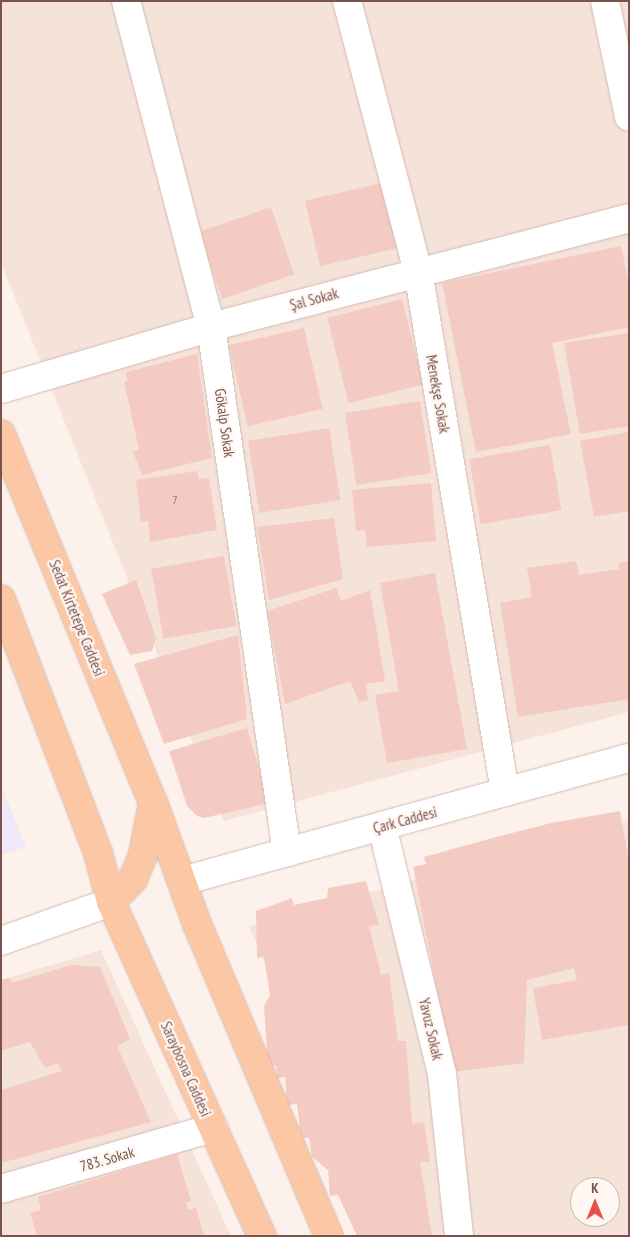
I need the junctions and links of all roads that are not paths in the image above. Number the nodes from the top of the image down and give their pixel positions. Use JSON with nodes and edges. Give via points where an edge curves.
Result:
{"nodes":[{"id":1,"x":126,"y":1,"type":"edge"},
{"id":2,"x":347,"y":1,"type":"edge"},
{"id":3,"x":604,"y":1,"type":"edge"},
{"id":4,"x":629,"y":118,"type":"edge"},
{"id":5,"x":629,"y":218,"type":"edge"},
{"id":6,"x":418,"y":272,"type":"junction"},
{"id":7,"x":210,"y":327,"type":"junction"},
{"id":8,"x":1,"y":389,"type":"edge"},
{"id":9,"x":1,"y":434,"type":"edge"},
{"id":10,"x":1,"y":599,"type":"edge"},
{"id":11,"x":629,"y":758,"type":"edge"},
{"id":12,"x":505,"y":792,"type":"junction"},
{"id":13,"x":152,"y":802,"type":"junction"},
{"id":14,"x":382,"y":826,"type":"junction"},
{"id":15,"x":287,"y":853,"type":"junction"},
{"id":16,"x":182,"y":881,"type":"junction"},
{"id":17,"x":111,"y":902,"type":"junction"},
{"id":18,"x":1,"y":941,"type":"edge"},
{"id":19,"x":213,"y":1128,"type":"junction"},
{"id":20,"x":1,"y":1189,"type":"edge"},
{"id":21,"x":262,"y":1236,"type":"edge"},
{"id":22,"x":329,"y":1236,"type":"edge"},
{"id":23,"x":460,"y":1236,"type":"edge"}],
"edges":[{"from":1,"to":7,"type":"street","name":"Gökalp Sokak"},
{"from":2,"to":6,"type":"street","name":"Menekşe Sokak"},
{"from":3,"to":4,"type":"street"},
{"from":5,"to":6,"type":"street","name":"Şal Sokak"},
{"from":6,"to":7,"type":"street","name":"Şal Sokak"},
{"from":6,"to":12,"type":"street","name":"Menekşe Sokak"},
{"from":7,"to":8,"type":"street","name":"Şal Sokak"},
{"from":7,"to":15,"type":"street","name":"Gökalp Sokak"},
{"from":9,"to":13,"type":"main road","name":"Sedat Kirtetepe Caddesi"},
{"from":10,"to":17,"type":"main road","via":[[98,854]]},
{"from":11,"to":12,"type":"street","name":"Çark Caddesi"},
{"from":12,"to":14,"type":"street","name":"Çark Caddesi"},
{"from":13,"to":16,"type":"main road","name":"Sedat Kirtetepe Caddesi"},
{"from":13,"to":17,"type":"main road","via":[[144,855],[133,879]]},
{"from":14,"to":15,"type":"street","name":"Çark Caddesi"},
{"from":14,"to":23,"type":"street","name":"Yavuz Sokak","via":[[442,1074]]},
{"from":15,"to":16,"type":"street","name":"Çark Caddesi"},
{"from":16,"to":22,"type":"main road","name":"Sedat Kirtetepe Caddesi","via":[[197,924]]},
{"from":17,"to":18,"type":"street"},
{"from":17,"to":19,"type":"main road","name":"Saraybosna Caddesi"},
{"from":19,"to":20,"type":"street","name":"783. Sokak"},
{"from":19,"to":21,"type":"main road","name":"Saraybosna Caddesi"}]}
